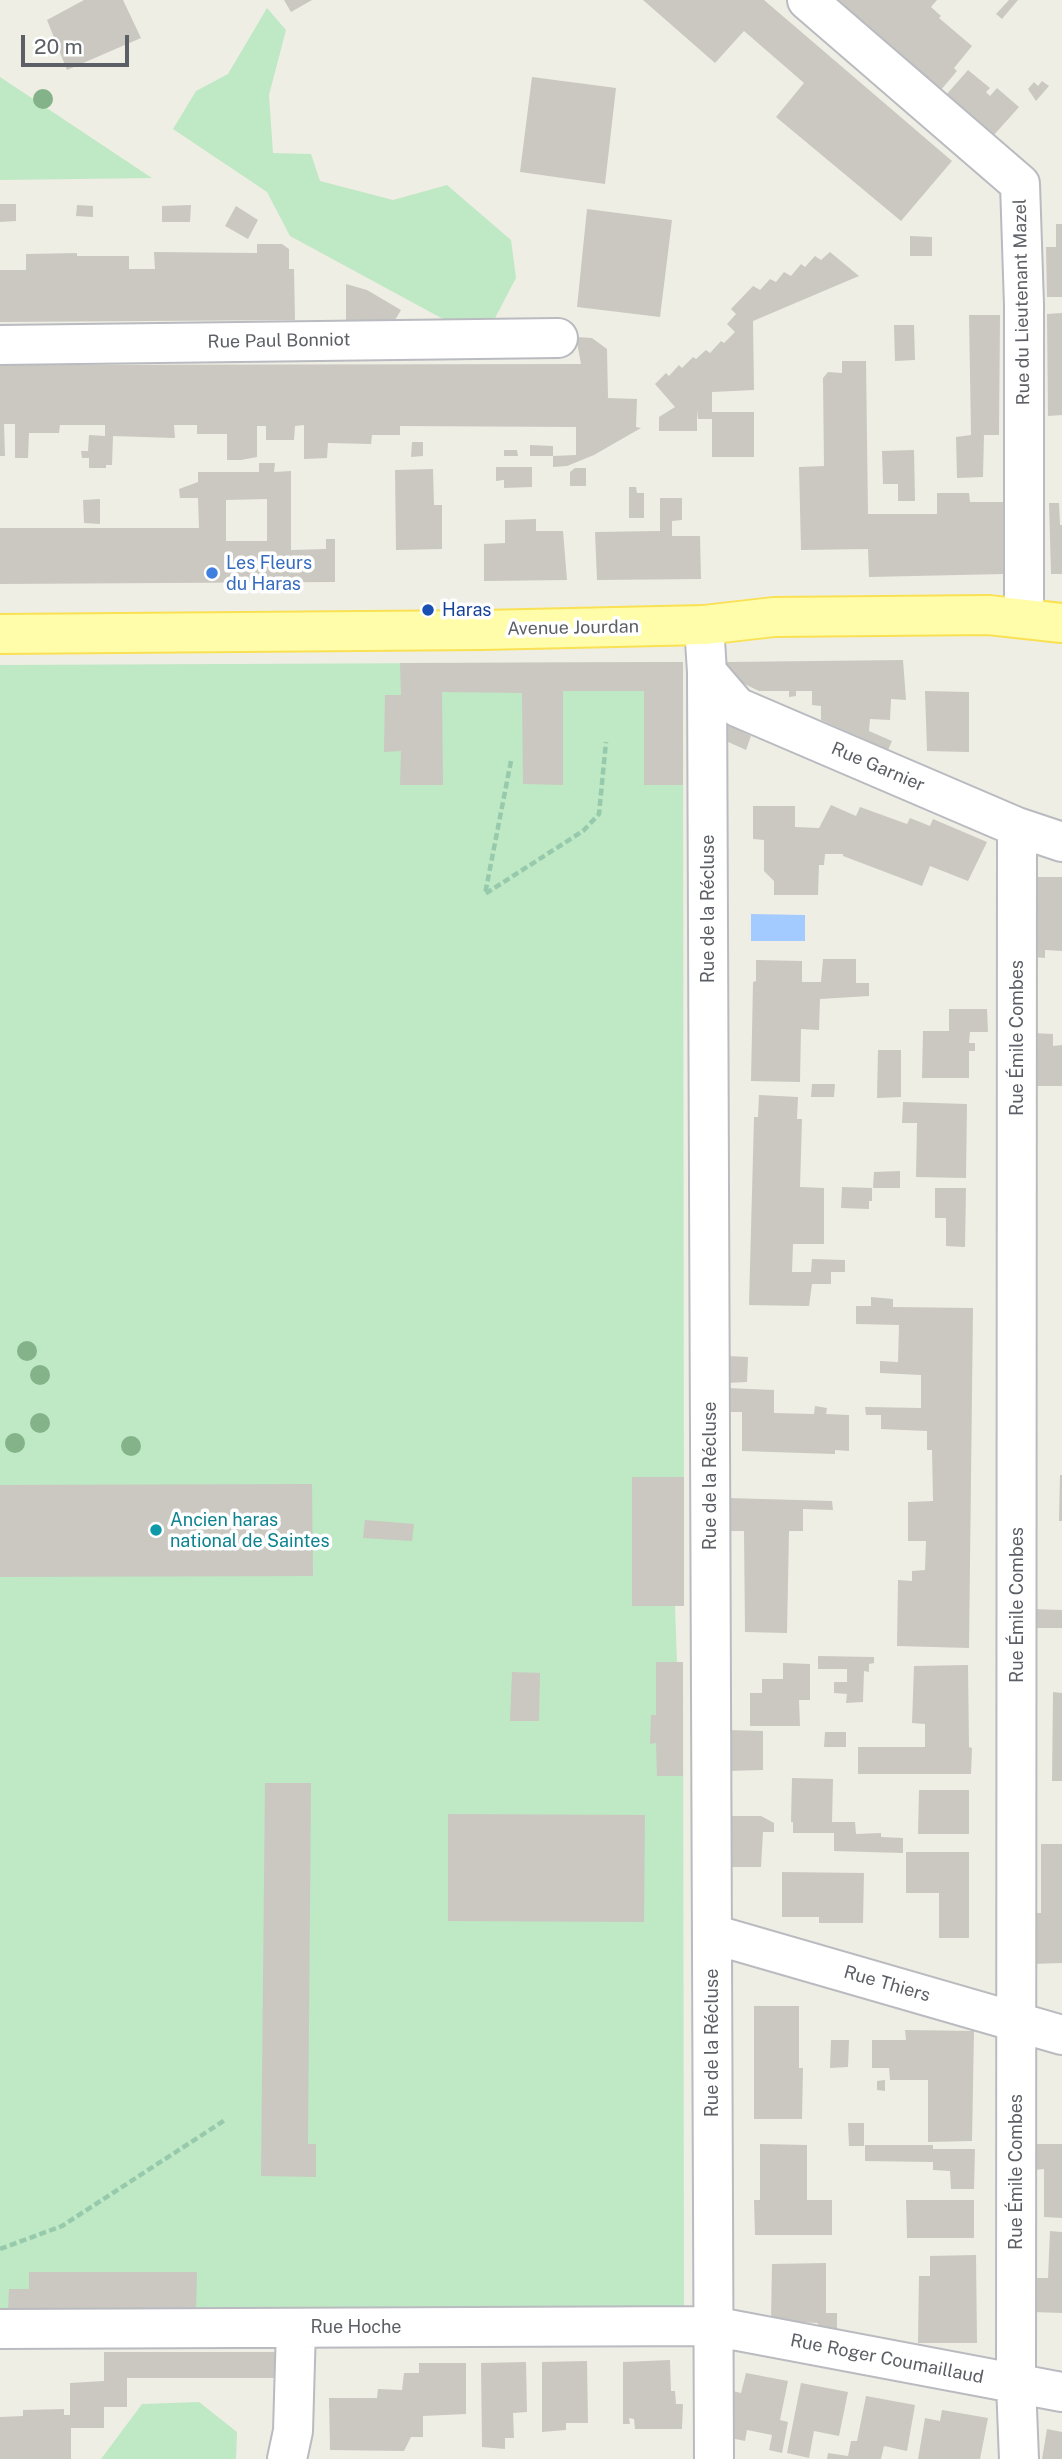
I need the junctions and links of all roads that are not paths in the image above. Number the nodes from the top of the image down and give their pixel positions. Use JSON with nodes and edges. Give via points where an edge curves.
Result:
{"nodes":[{"id":1,"x":807,"y":0,"type":"edge"},
{"id":2,"x":558,"y":338,"type":"dead end"},
{"id":3,"x":0,"y":345,"type":"edge"},
{"id":4,"x":1024,"y":618,"type":"junction"},
{"id":5,"x":1062,"y":623,"type":"edge"},
{"id":6,"x":704,"y":625,"type":"junction"},
{"id":7,"x":0,"y":634,"type":"edge"},
{"id":8,"x":707,"y":672,"type":"junction"},
{"id":9,"x":1017,"y":827,"type":"junction"},
{"id":10,"x":1062,"y":842,"type":"edge"},
{"id":11,"x":712,"y":1934,"type":"junction"},
{"id":12,"x":1017,"y":2021,"type":"junction"},
{"id":13,"x":1062,"y":2035,"type":"edge"},
{"id":14,"x":712,"y":2326,"type":"junction"},
{"id":15,"x":296,"y":2328,"type":"junction"},
{"id":16,"x":0,"y":2329,"type":"edge"},
{"id":17,"x":1016,"y":2384,"type":"junction"},
{"id":18,"x":1062,"y":2392,"type":"edge"},
{"id":19,"x":286,"y":2459,"type":"edge"},
{"id":20,"x":714,"y":2459,"type":"edge"},
{"id":21,"x":1019,"y":2459,"type":"edge"}],
"edges":[{"from":1,"to":4,"type":"street","name":"Rue du Lieutenant Mazel","via":[[1020,184]]},
{"from":2,"to":3,"type":"street","name":"Rue Paul Bonniot"},
{"from":4,"to":5,"type":"main road","name":"Avenue Jourdan"},
{"from":4,"to":6,"type":"main road","name":"Avenue Jourdan","via":[[774,617]]},
{"from":6,"to":7,"type":"main road","name":"Avenue Jourdan"},
{"from":6,"to":8,"type":"street","name":"Rue de la Récluse"},
{"from":8,"to":9,"type":"street","name":"Rue Garnier","via":[[737,707]]},
{"from":8,"to":11,"type":"street","name":"Rue de la Récluse"},
{"from":9,"to":10,"type":"street","name":"Rue Garnier"},
{"from":9,"to":12,"type":"street","name":"Rue Émile Combes"},
{"from":11,"to":12,"type":"street","name":"Rue Thiers"},
{"from":11,"to":14,"type":"street","name":"Rue de la Récluse"},
{"from":12,"to":13,"type":"street","name":"Rue Thiers"},
{"from":12,"to":17,"type":"street","name":"Rue Émile Combes"},
{"from":14,"to":15,"type":"street","name":"Rue Hoche"},
{"from":14,"to":17,"type":"street","name":"Rue Roger Coumaillaud"},
{"from":14,"to":20,"type":"street","name":"Rue de la Récluse"},
{"from":15,"to":16,"type":"street","name":"Rue Hoche"},
{"from":15,"to":19,"type":"street","via":[[293,2431]]},
{"from":17,"to":18,"type":"street","name":"Rue Roger Coumaillaud"},
{"from":17,"to":21,"type":"street","name":"Rue Émile Combes"}]}
